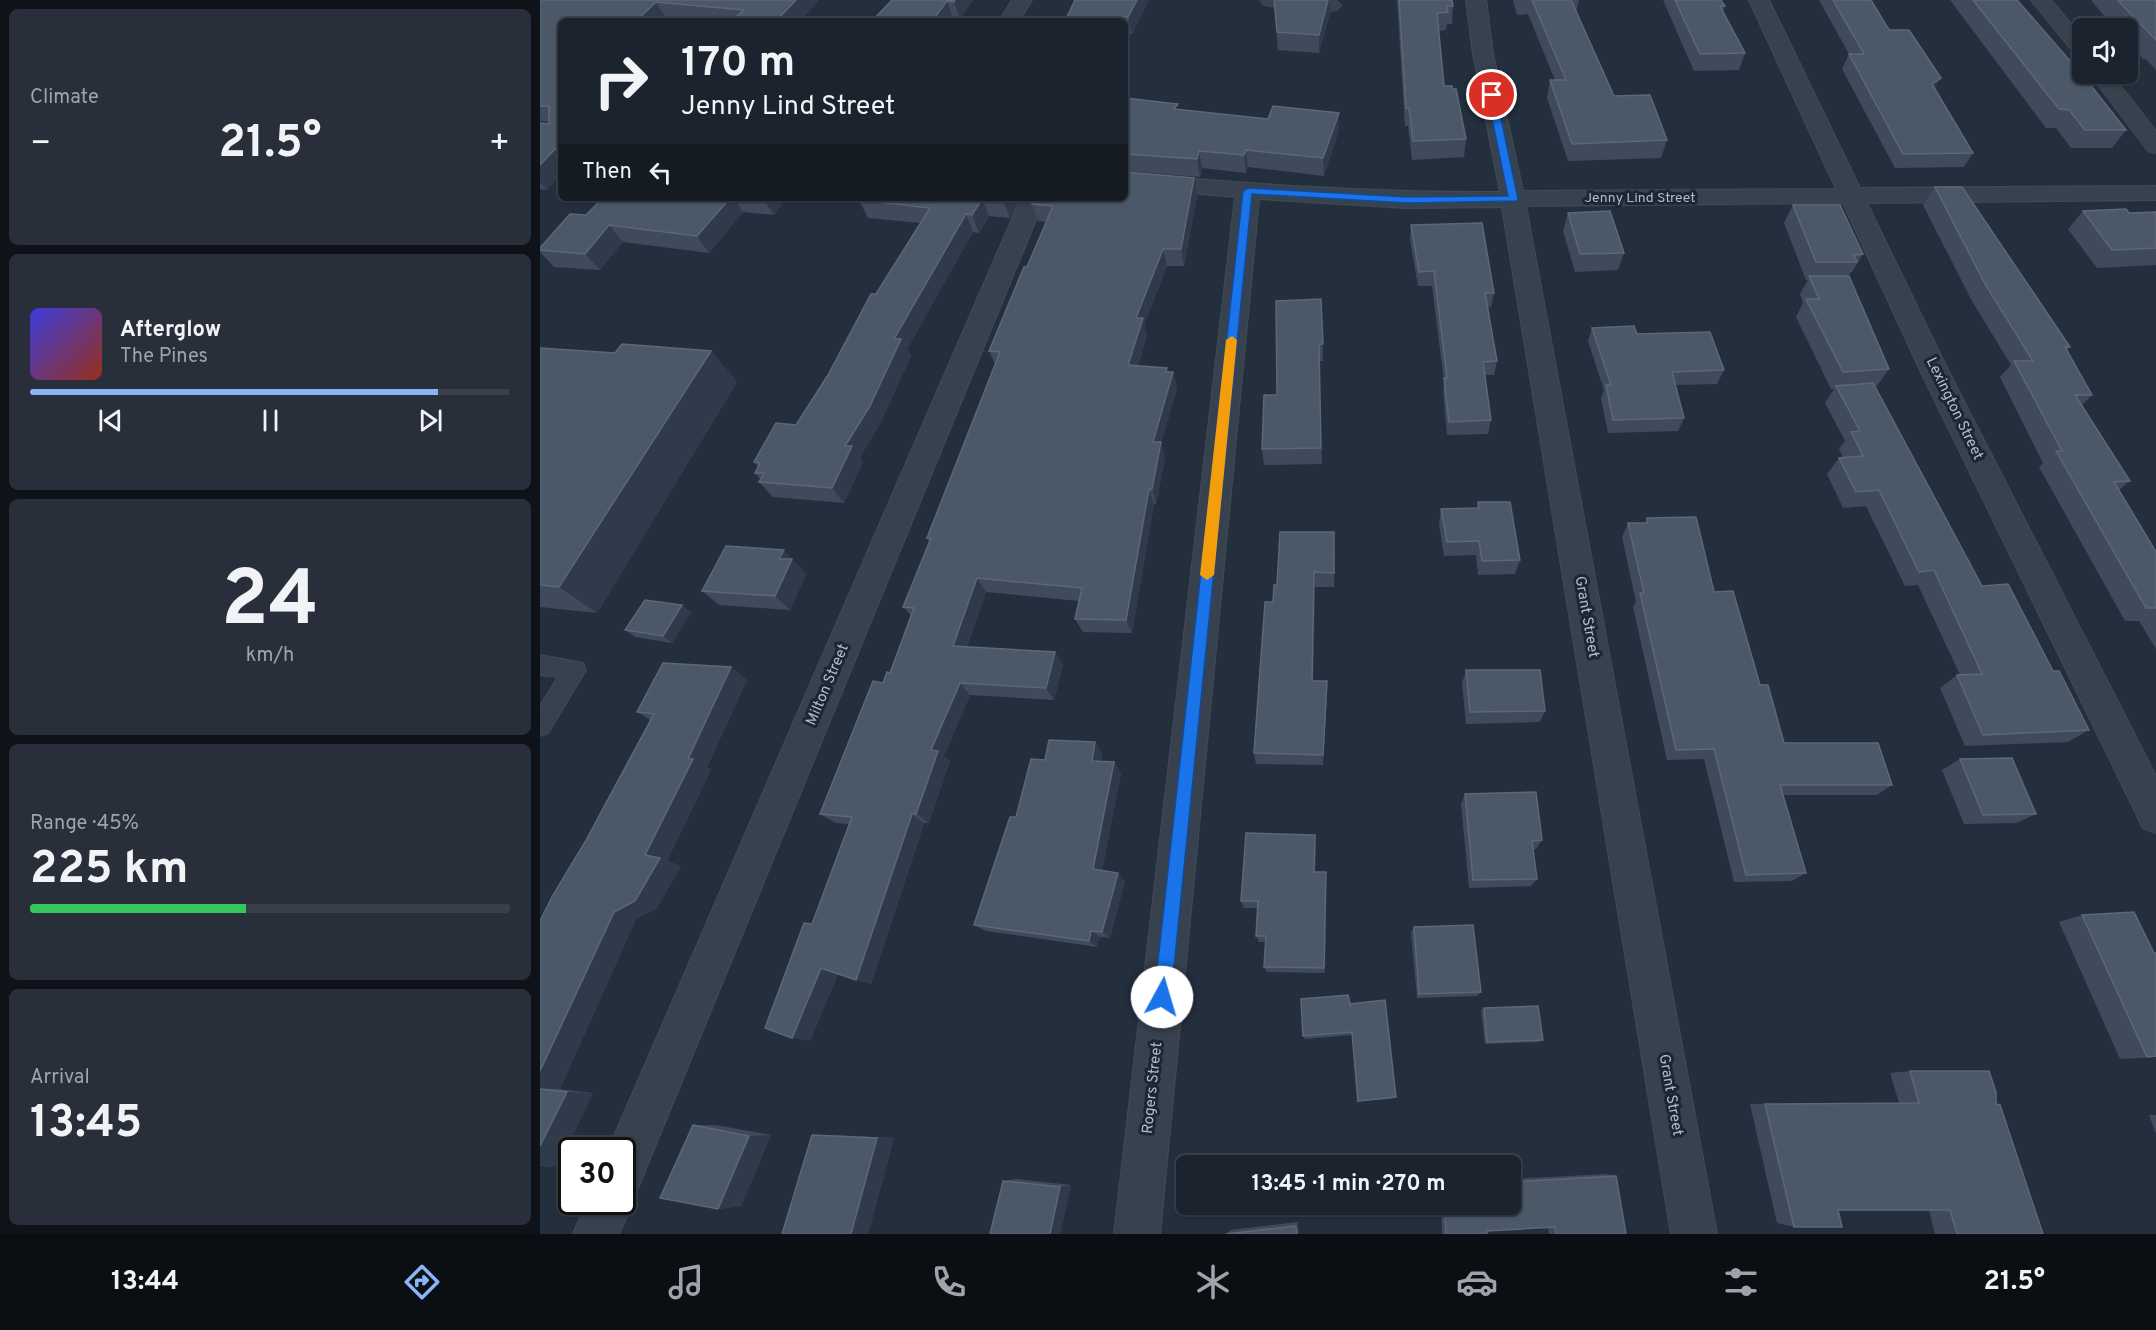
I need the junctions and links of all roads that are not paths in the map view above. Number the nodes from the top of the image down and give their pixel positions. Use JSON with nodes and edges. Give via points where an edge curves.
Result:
{"nodes":[{"id":1,"x":1022,"y":0,"type":"edge"},
{"id":2,"x":1270,"y":0,"type":"edge"},
{"id":3,"x":1476,"y":0,"type":"edge"},
{"id":4,"x":1759,"y":0,"type":"edge"},
{"id":5,"x":2041,"y":0,"type":"edge"},
{"id":6,"x":1330,"y":4,"type":"edge"},
{"id":7,"x":1011,"y":18,"type":"edge"},
{"id":8,"x":2072,"y":38,"type":"edge"},
{"id":9,"x":2108,"y":84,"type":"edge"},
{"id":10,"x":2156,"y":146,"type":"edge"},
{"id":11,"x":1128,"y":180,"type":"edge"},
{"id":12,"x":1248,"y":191,"type":"junction"},
{"id":13,"x":2156,"y":194,"type":"edge"},
{"id":14,"x":1851,"y":196,"type":"junction"},
{"id":15,"x":1513,"y":199,"type":"junction"},
{"id":16,"x":1031,"y":201,"type":"edge"},
{"id":17,"x":540,"y":665,"type":"edge"},
{"id":18,"x":540,"y":726,"type":"edge"},
{"id":19,"x":2156,"y":815,"type":"edge"},
{"id":20,"x":636,"y":1139,"type":"edge"},
{"id":21,"x":604,"y":1215,"type":"edge"},
{"id":22,"x":596,"y":1234,"type":"edge"},
{"id":23,"x":1137,"y":1234,"type":"edge"},
{"id":24,"x":1694,"y":1234,"type":"edge"}],
"edges":[{"from":1,"to":7,"type":"street"},
{"from":2,"to":6,"type":"street"},
{"from":3,"to":15,"type":"street","name":"Grant Street"},
{"from":4,"to":14,"type":"street","name":"Lexington Street"},
{"from":5,"to":8,"type":"street"},
{"from":9,"to":10,"type":"street"},
{"from":11,"to":12,"type":"street","name":"Jenny Lind Street"},
{"from":12,"to":15,"type":"street","name":"Jenny Lind Street","via":[[1407,200]]},
{"from":12,"to":23,"type":"street","name":"Rogers Street"},
{"from":13,"to":14,"type":"street","name":"Jenny Lind Street"},
{"from":14,"to":15,"type":"street","name":"Jenny Lind Street"},
{"from":14,"to":19,"type":"street","name":"Lexington Street"},
{"from":15,"to":24,"type":"street","name":"Grant Street"},
{"from":16,"to":20,"type":"street","name":"Milton Street"},
{"from":17,"to":18,"type":"lane","via":[[575,670]]},
{"from":21,"to":22,"type":"street"}]}
